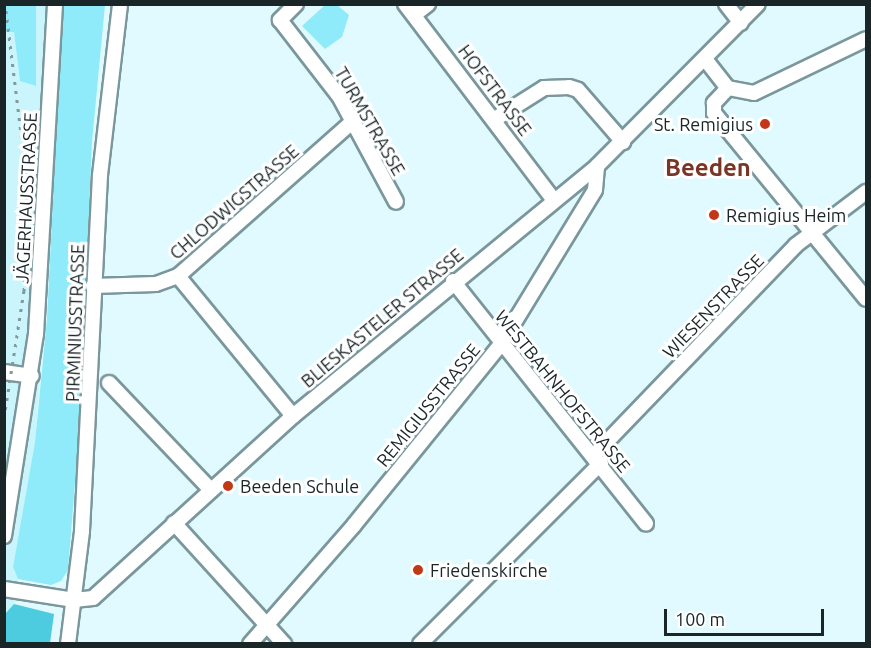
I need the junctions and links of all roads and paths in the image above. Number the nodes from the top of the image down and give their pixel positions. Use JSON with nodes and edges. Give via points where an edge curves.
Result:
{"nodes":[{"id":1,"x":55,"y":4,"type":"edge"},
{"id":2,"x":120,"y":4,"type":"edge"},
{"id":3,"x":296,"y":4,"type":"edge"},
{"id":4,"x":428,"y":4,"type":"edge"},
{"id":5,"x":726,"y":4,"type":"edge"},
{"id":6,"x":758,"y":4,"type":"edge"},
{"id":7,"x":409,"y":10,"type":"edge"},
{"id":8,"x":741,"y":23,"type":"junction"},
{"id":9,"x":867,"y":39,"type":"edge"},
{"id":10,"x":705,"y":59,"type":"junction"},
{"id":11,"x":728,"y":88,"type":"junction"},
{"id":12,"x":495,"y":119,"type":"junction"},
{"id":13,"x":353,"y":121,"type":"junction"},
{"id":14,"x":623,"y":141,"type":"junction"},
{"id":15,"x":597,"y":166,"type":"junction"},
{"id":16,"x":867,"y":192,"type":"edge"},
{"id":17,"x":554,"y":200,"type":"junction"},
{"id":18,"x":396,"y":202,"type":"dead end"},
{"id":19,"x":810,"y":232,"type":"junction"},
{"id":20,"x":178,"y":276,"type":"junction"},
{"id":21,"x":453,"y":281,"type":"junction"},
{"id":22,"x":93,"y":286,"type":"junction"},
{"id":23,"x":867,"y":299,"type":"edge"},
{"id":24,"x":501,"y":344,"type":"junction"},
{"id":25,"x":4,"y":372,"type":"edge"},
{"id":26,"x":32,"y":376,"type":"junction"},
{"id":27,"x":109,"y":383,"type":"dead end"},
{"id":28,"x":293,"y":416,"type":"junction"},
{"id":29,"x":598,"y":459,"type":"junction"},
{"id":30,"x":211,"y":490,"type":"junction"},
{"id":31,"x":174,"y":524,"type":"junction"},
{"id":32,"x":646,"y":524,"type":"dead end"},
{"id":33,"x":4,"y":536,"type":"edge"},
{"id":34,"x":10,"y":590,"type":"edge"},
{"id":35,"x":74,"y":600,"type":"junction"},
{"id":36,"x":265,"y":626,"type":"junction"},
{"id":37,"x":68,"y":644,"type":"edge"},
{"id":38,"x":250,"y":644,"type":"edge"},
{"id":39,"x":284,"y":644,"type":"edge"},
{"id":40,"x":420,"y":644,"type":"edge"}],
"edges":[{"from":1,"to":26,"type":"street","name":"JÄGERHAUSSTRASSE"},
{"from":2,"to":22,"type":"street","name":"PIRMINIUSSTRASSE","via":[[100,175]]},
{"from":3,"to":13,"type":"street","name":"TURMSTRASSE","via":[[280,20],[326,77]]},
{"from":4,"to":7,"type":"street"},
{"from":5,"to":8,"type":"street"},
{"from":6,"to":8,"type":"street","name":"BLIESKASTELER STRASSE"},
{"from":7,"to":12,"type":"street","name":"HOFSTRASSE"},
{"from":8,"to":10,"type":"street","name":"BLIESKASTELER STRASSE"},
{"from":9,"to":11,"type":"street","via":[[765,90],[742,93]]},
{"from":10,"to":11,"type":"street"},
{"from":10,"to":14,"type":"street","name":"BLIESKASTELER STRASSE"},
{"from":11,"to":19,"type":"street","via":[[714,103],[714,113]]},
{"from":12,"to":14,"type":"street","via":[[544,88],[569,87],[578,90]]},
{"from":12,"to":17,"type":"street","name":"HOFSTRASSE"},
{"from":13,"to":18,"type":"street","name":"TURMSTRASSE"},
{"from":13,"to":20,"type":"street","name":"CHLODWIGSTRASSE"},
{"from":14,"to":15,"type":"street","name":"BLIESKASTELER STRASSE"},
{"from":15,"to":17,"type":"street","name":"BLIESKASTELER STRASSE"},
{"from":15,"to":24,"type":"street","name":"REMIGIUSSTRASSE","via":[[595,190]]},
{"from":16,"to":19,"type":"street","name":"WIESENSTRASSE"},
{"from":17,"to":21,"type":"street","name":"BLIESKASTELER STRASSE"},
{"from":19,"to":23,"type":"street"},
{"from":19,"to":29,"type":"street","name":"WIESENSTRASSE"},
{"from":20,"to":22,"type":"street","name":"CHLODWIGSTRASSE","via":[[156,284]]},
{"from":20,"to":28,"type":"street"},
{"from":21,"to":24,"type":"street","name":"WESTBAHNHOFSTRASSE"},
{"from":21,"to":28,"type":"street","name":"BLIESKASTELER STRASSE"},
{"from":22,"to":35,"type":"street","name":"PIRMINIUSSTRASSE","via":[[90,399]]},
{"from":24,"to":29,"type":"street","name":"WESTBAHNHOFSTRASSE"},
{"from":24,"to":36,"type":"street","name":"REMIGIUSSTRASSE","via":[[354,525]]},
{"from":25,"to":26,"type":"street"},
{"from":26,"to":33,"type":"street","name":"JÄGERHAUSSTRASSE"},
{"from":27,"to":30,"type":"street"},
{"from":28,"to":30,"type":"street","name":"BLIESKASTELER STRASSE"},
{"from":29,"to":32,"type":"street","name":"WESTBAHNHOFSTRASSE"},
{"from":29,"to":40,"type":"street","name":"WIESENSTRASSE"},
{"from":30,"to":31,"type":"street","name":"BLIESKASTELER STRASSE"},
{"from":31,"to":35,"type":"street","name":"BLIESKASTELER STRASSE","via":[[93,598]]},
{"from":31,"to":36,"type":"street"},
{"from":34,"to":35,"type":"street","name":"BLIESKASTELER STRASSE"},
{"from":35,"to":37,"type":"street","name":"PIRMINIUSSTRASSE"},
{"from":36,"to":38,"type":"street","name":"REMIGIUSSTRASSE"},
{"from":36,"to":39,"type":"street"}]}
